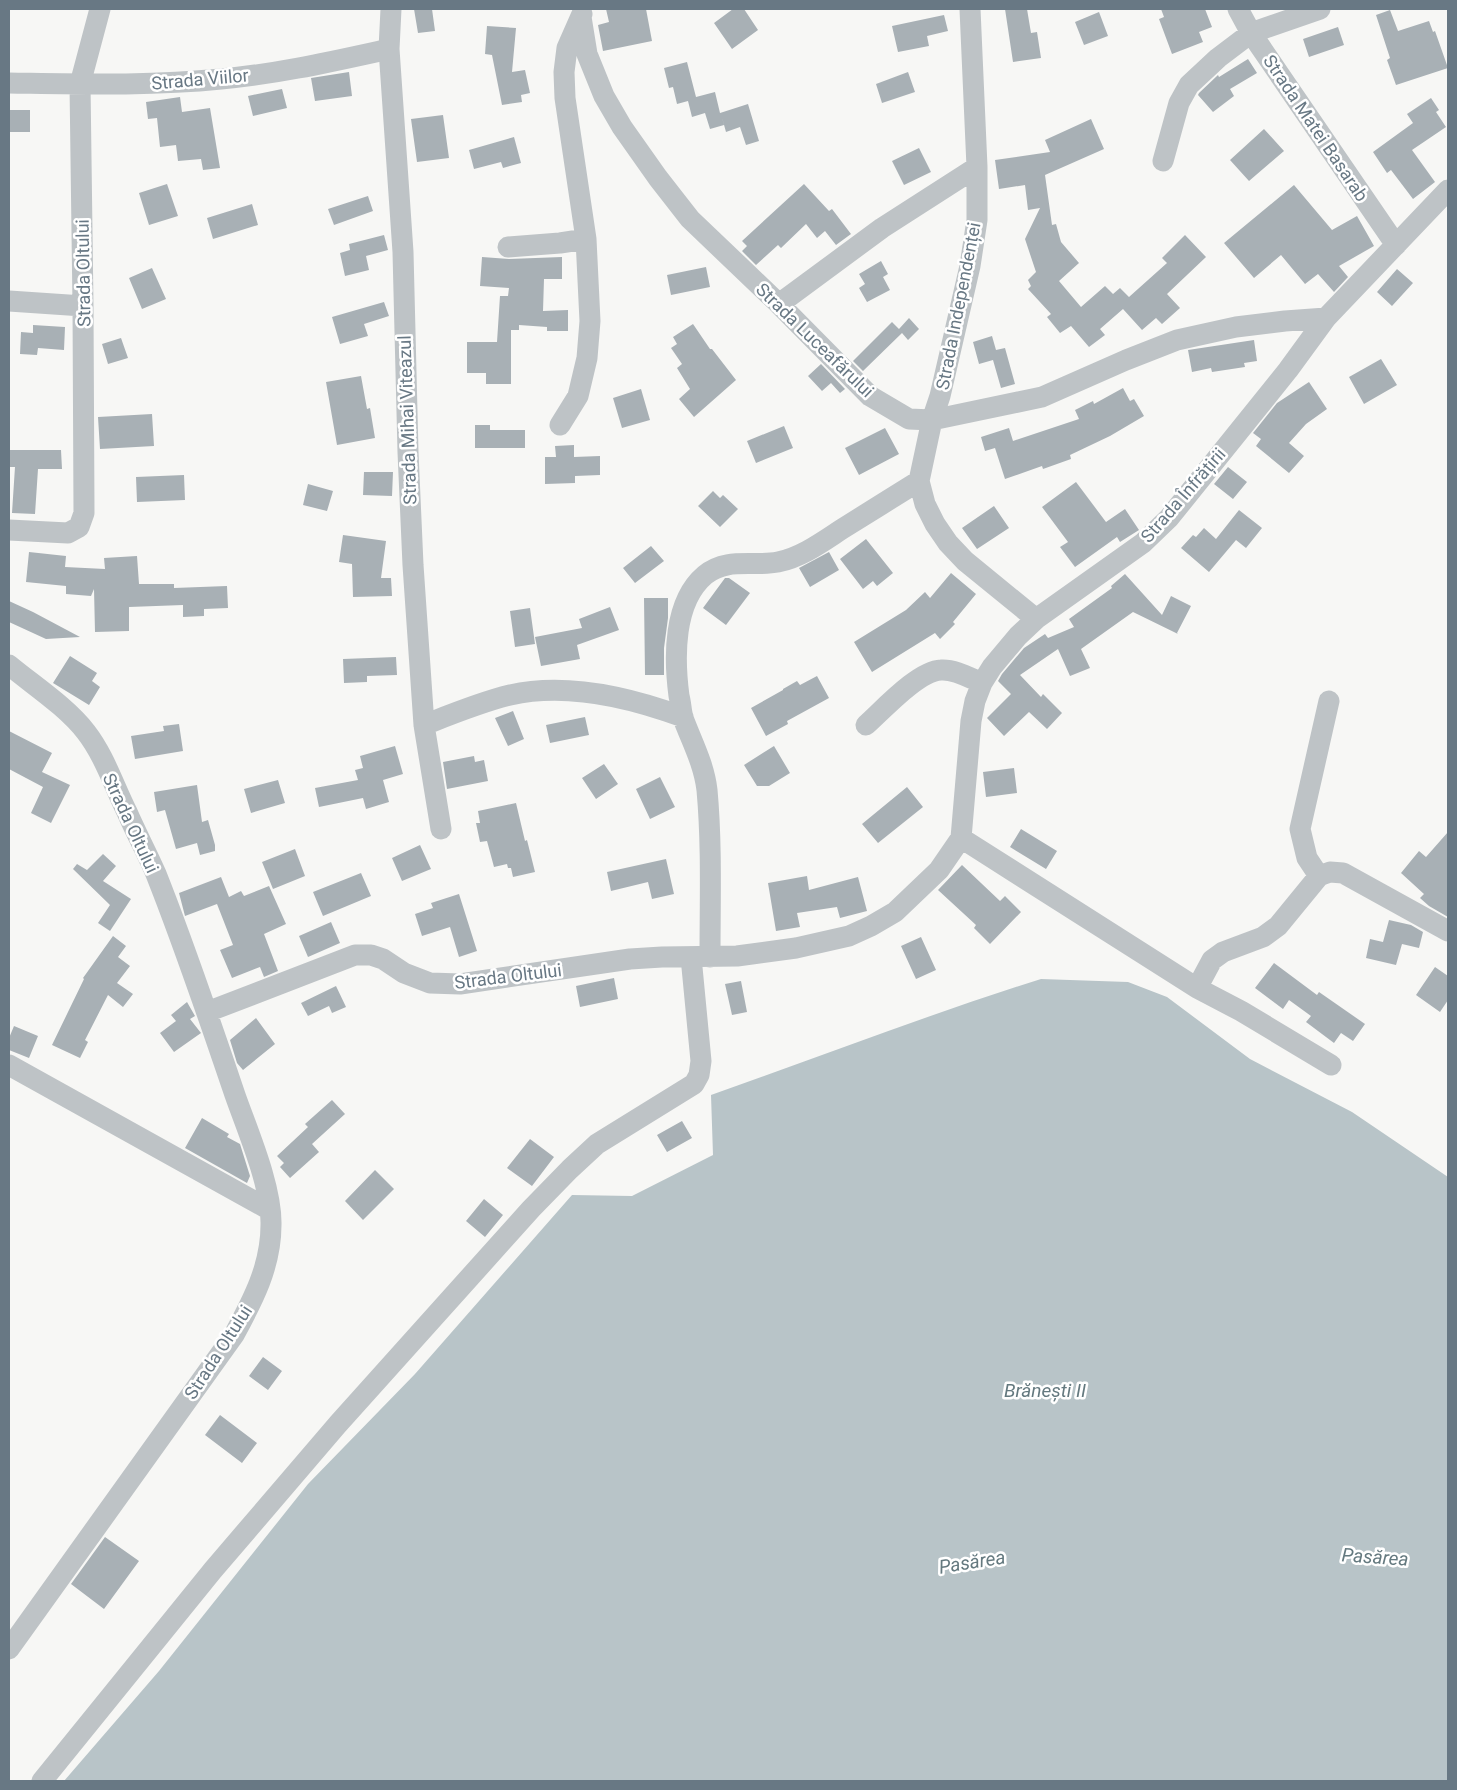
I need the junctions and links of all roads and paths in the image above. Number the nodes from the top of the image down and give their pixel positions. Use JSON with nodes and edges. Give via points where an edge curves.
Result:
{"nodes":[{"id":1,"x":100,"y":9,"type":"edge"},
{"id":2,"x":391,"y":9,"type":"edge"},
{"id":3,"x":970,"y":9,"type":"edge"},
{"id":4,"x":1238,"y":9,"type":"edge"},
{"id":5,"x":1320,"y":9,"type":"edge"},
{"id":6,"x":583,"y":13,"type":"edge"},
{"id":7,"x":1251,"y":33,"type":"junction"},
{"id":8,"x":389,"y":49,"type":"junction"},
{"id":9,"x":9,"y":83,"type":"edge"},
{"id":10,"x":80,"y":84,"type":"junction"},
{"id":11,"x":1163,"y":161,"type":"dead end"},
{"id":12,"x":977,"y":167,"type":"junction"},
{"id":13,"x":1448,"y":190,"type":"edge"},
{"id":14,"x":586,"y":239,"type":"junction"},
{"id":15,"x":1396,"y":246,"type":"junction"},
{"id":16,"x":508,"y":247,"type":"dead end"},
{"id":17,"x":9,"y":301,"type":"edge"},
{"id":18,"x":779,"y":304,"type":"junction"},
{"id":19,"x":84,"y":306,"type":"junction"},
{"id":20,"x":1326,"y":318,"type":"junction"},
{"id":21,"x":932,"y":420,"type":"junction"},
{"id":22,"x":560,"y":425,"type":"dead end"},
{"id":23,"x":919,"y":481,"type":"junction"},
{"id":24,"x":9,"y":530,"type":"edge"},
{"id":25,"x":1036,"y":619,"type":"junction"},
{"id":26,"x":9,"y":665,"type":"edge"},
{"id":27,"x":982,"y":683,"type":"junction"},
{"id":28,"x":1329,"y":701,"type":"dead end"},
{"id":29,"x":682,"y":716,"type":"junction"},
{"id":30,"x":424,"y":725,"type":"junction"},
{"id":31,"x":866,"y":726,"type":"dead end"},
{"id":32,"x":441,"y":829,"type":"dead end"},
{"id":33,"x":961,"y":838,"type":"junction"},
{"id":34,"x":1319,"y":876,"type":"junction"},
{"id":35,"x":1448,"y":932,"type":"edge"},
{"id":36,"x":700,"y":957,"type":"junction"},
{"id":37,"x":1197,"y":988,"type":"junction"},
{"id":38,"x":207,"y":1012,"type":"junction"},
{"id":39,"x":1331,"y":1065,"type":"dead end"},
{"id":40,"x":9,"y":1066,"type":"edge"},
{"id":41,"x":270,"y":1210,"type":"junction"},
{"id":42,"x":9,"y":1649,"type":"edge"},
{"id":43,"x":42,"y":1781,"type":"edge"}],
"edges":[{"from":1,"to":10,"type":"street","name":"Strada Oltului"},
{"from":2,"to":8,"type":"street","name":"Strada Mihai Viteazul"},
{"from":3,"to":12,"type":"street","name":"Strada Independenței"},
{"from":4,"to":7,"type":"street","name":"Strada Matei Basarab"},
{"from":5,"to":7,"type":"street"},
{"from":6,"to":14,"type":"street","via":[[567,48],[564,72]]},
{"from":6,"to":18,"type":"street","name":"Strada Luceafărului","via":[[587,54],[609,104],[637,149],[690,219]]},
{"from":7,"to":11,"type":"street","via":[[1189,85],[1179,103]]},
{"from":7,"to":15,"type":"street","name":"Strada Matei Basarab"},
{"from":8,"to":10,"type":"street","name":"Strada Viilor","via":[[222,79]]},
{"from":8,"to":30,"type":"street","name":"Strada Mihai Viteazul","via":[[403,252],[413,565]]},
{"from":9,"to":10,"type":"street","name":"Strada Viilor"},
{"from":10,"to":19,"type":"street","name":"Strada Oltului"},
{"from":12,"to":18,"type":"street","via":[[882,228]]},
{"from":12,"to":21,"type":"street","name":"Strada Independenței","via":[[977,220],[970,266]]},
{"from":13,"to":15,"type":"street","name":"Strada Înfrățirii"},
{"from":14,"to":16,"type":"street"},
{"from":14,"to":22,"type":"street","via":[[590,322],[586,358],[578,396]]},
{"from":15,"to":20,"type":"street","name":"Strada Înfrățirii"},
{"from":17,"to":19,"type":"street"},
{"from":18,"to":21,"type":"street","name":"Strada Luceafărului","via":[[870,396],[909,419]]},
{"from":19,"to":24,"type":"street","name":"Strada Oltului","via":[[84,513],[79,526],[68,533]]},
{"from":20,"to":21,"type":"street","name":"Strada Luceafărului","via":[[1236,327],[1177,340],[1042,397]]},
{"from":20,"to":25,"type":"street","name":"Strada Înfrățirii","via":[[1169,518],[1129,553]]},
{"from":21,"to":23,"type":"street","name":"Strada Independenței"},
{"from":23,"to":25,"type":"street","name":"Strada Independenței","via":[[925,504],[948,543],[965,561]]},
{"from":23,"to":29,"type":"street","via":[[805,552],[777,562],[721,565],[705,575],[693,588],[678,628],[676,666]]},
{"from":25,"to":27,"type":"street","name":"Strada Înfrățirii","via":[[1018,636]]},
{"from":26,"to":38,"type":"street","name":"Strada Oltului","via":[[87,732],[155,873]]},
{"from":27,"to":31,"type":"street","via":[[955,672],[933,671],[918,678]]},
{"from":27,"to":33,"type":"street","name":"Strada Înfrățirii","via":[[971,721]]},
{"from":28,"to":34,"type":"street","via":[[1300,829],[1307,858]]},
{"from":29,"to":30,"type":"street","via":[[612,696],[560,690],[511,695]]},
{"from":29,"to":36,"type":"street","via":[[707,788],[711,882]]},
{"from":30,"to":32,"type":"street","name":"Strada Mihai Viteazul"},
{"from":33,"to":36,"type":"street","name":"Strada Oltului","via":[[939,870],[916,894],[871,926],[849,936],[764,953]]},
{"from":33,"to":37,"type":"street"},
{"from":34,"to":35,"type":"street","via":[[1330,872],[1342,873]]},
{"from":34,"to":37,"type":"street","via":[[1278,926],[1263,937],[1212,960]]},
{"from":36,"to":38,"type":"street","name":"Strada Oltului","via":[[630,959],[460,984],[430,983],[404,973],[383,958],[355,955]]},
{"from":36,"to":43,"type":"street","via":[[701,1061],[700,1075],[694,1084],[597,1144],[481,1264],[213,1570]]},
{"from":37,"to":39,"type":"street","via":[[1242,1010]]},
{"from":38,"to":41,"type":"street","name":"Strada Oltului","via":[[265,1183]]},
{"from":40,"to":41,"type":"street"},
{"from":41,"to":42,"type":"street","name":"Strada Oltului","via":[[270,1247],[264,1273],[234,1335]]}]}
